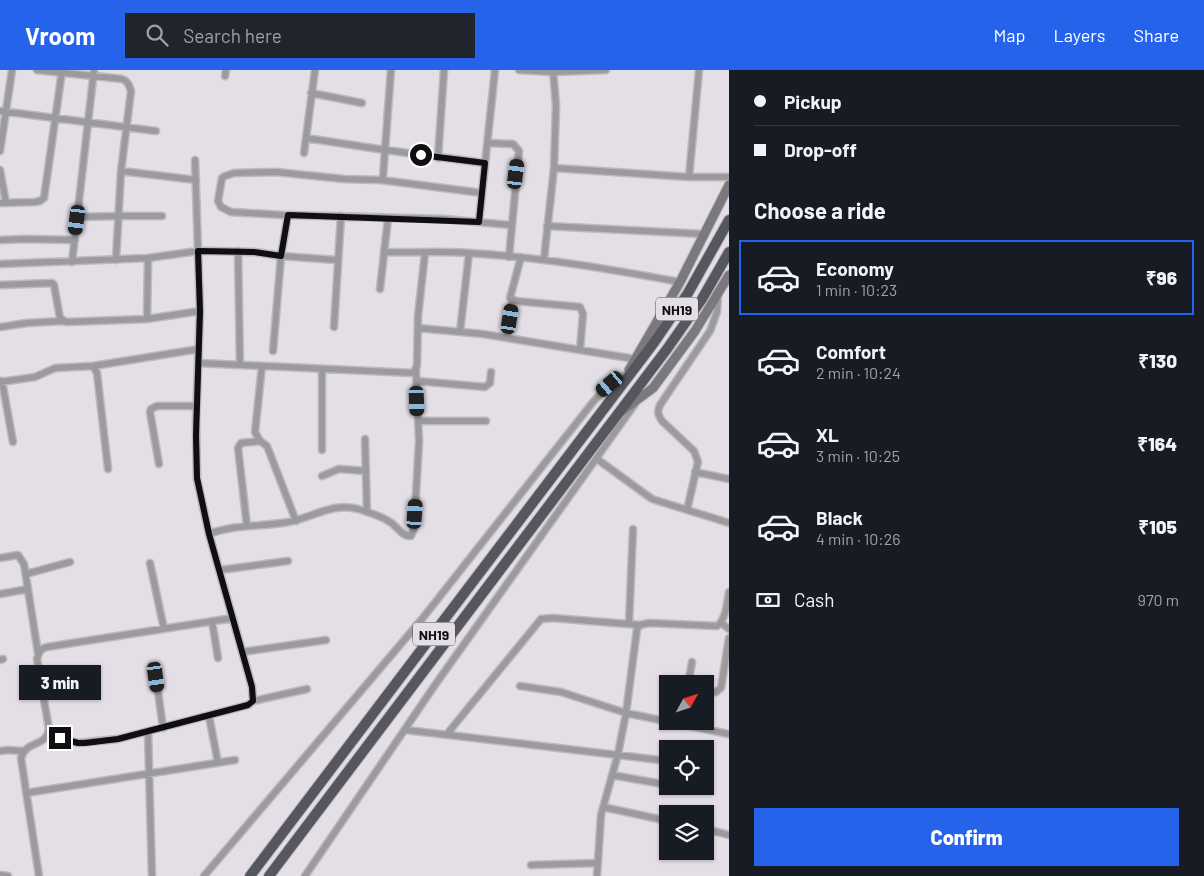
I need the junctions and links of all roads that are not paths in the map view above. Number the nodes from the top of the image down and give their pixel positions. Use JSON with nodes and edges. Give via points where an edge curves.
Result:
{"nodes":[{"id":1,"x":12,"y":70,"type":"edge"},
{"id":2,"x":37,"y":70,"type":"edge"},
{"id":3,"x":315,"y":70,"type":"edge"},
{"id":4,"x":392,"y":70,"type":"edge"},
{"id":5,"x":444,"y":70,"type":"edge"},
{"id":6,"x":495,"y":70,"type":"edge"},
{"id":7,"x":519,"y":70,"type":"edge"},
{"id":8,"x":606,"y":70,"type":"edge"},
{"id":9,"x":699,"y":70,"type":"edge"},
{"id":10,"x":553,"y":71,"type":"edge"},
{"id":11,"x":62,"y":72,"type":"edge"},
{"id":12,"x":93,"y":73,"type":"edge"},
{"id":13,"x":311,"y":94,"type":"junction"},
{"id":14,"x":362,"y":103,"type":"dead end"},
{"id":15,"x":3,"y":111,"type":"edge"},
{"id":16,"x":55,"y":118,"type":"junction"},
{"id":17,"x":88,"y":122,"type":"junction"},
{"id":18,"x":128,"y":128,"type":"junction"},
{"id":19,"x":156,"y":131,"type":"dead end"},
{"id":20,"x":306,"y":138,"type":"junction"},
{"id":21,"x":488,"y":143,"type":"junction"},
{"id":22,"x":386,"y":150,"type":"junction"},
{"id":23,"x":0,"y":151,"type":"edge"},
{"id":24,"x":304,"y":153,"type":"dead end"},
{"id":25,"x":438,"y":158,"type":"junction"},
{"id":26,"x":195,"y":160,"type":"dead end"},
{"id":27,"x":485,"y":163,"type":"junction"},
{"id":28,"x":554,"y":168,"type":"junction"},
{"id":29,"x":0,"y":170,"type":"edge"},
{"id":30,"x":121,"y":171,"type":"junction"},
{"id":31,"x":689,"y":177,"type":"junction"},
{"id":32,"x":729,"y":178,"type":"edge"},
{"id":33,"x":196,"y":180,"type":"junction"},
{"id":34,"x":381,"y":180,"type":"junction"},
{"id":35,"x":729,"y":185,"type":"edge"},
{"id":36,"x":482,"y":193,"type":"junction"},
{"id":37,"x":3,"y":202,"type":"edge"},
{"id":38,"x":288,"y":215,"type":"junction"},
{"id":39,"x":118,"y":216,"type":"junction"},
{"id":40,"x":162,"y":216,"type":"dead end"},
{"id":41,"x":340,"y":216,"type":"junction"},
{"id":42,"x":77,"y":217,"type":"junction"},
{"id":43,"x":388,"y":218,"type":"junction"},
{"id":44,"x":729,"y":220,"type":"edge"},
{"id":45,"x":479,"y":222,"type":"junction"},
{"id":46,"x":511,"y":225,"type":"junction"},
{"id":47,"x":547,"y":226,"type":"junction"},
{"id":48,"x":704,"y":234,"type":"junction"},
{"id":49,"x":0,"y":240,"type":"edge"},
{"id":50,"x":75,"y":240,"type":"junction"},
{"id":51,"x":198,"y":251,"type":"junction"},
{"id":52,"x":238,"y":251,"type":"junction"},
{"id":53,"x":384,"y":252,"type":"junction"},
{"id":54,"x":729,"y":252,"type":"edge"},
{"id":55,"x":425,"y":253,"type":"junction"},
{"id":56,"x":469,"y":253,"type":"junction"},
{"id":57,"x":281,"y":256,"type":"junction"},
{"id":58,"x":509,"y":256,"type":"junction"},
{"id":59,"x":520,"y":257,"type":"junction"},
{"id":60,"x":148,"y":258,"type":"junction"},
{"id":61,"x":544,"y":259,"type":"junction"},
{"id":62,"x":116,"y":260,"type":"junction"},
{"id":63,"x":337,"y":260,"type":"junction"},
{"id":64,"x":72,"y":262,"type":"junction"},
{"id":65,"x":0,"y":264,"type":"edge"},
{"id":66,"x":729,"y":275,"type":"edge"},
{"id":67,"x":680,"y":282,"type":"junction"},
{"id":68,"x":0,"y":285,"type":"edge"},
{"id":69,"x":380,"y":289,"type":"dead end"},
{"id":70,"x":718,"y":294,"type":"junction"},
{"id":71,"x":512,"y":301,"type":"junction"},
{"id":72,"x":200,"y":311,"type":"junction"},
{"id":73,"x":147,"y":320,"type":"junction"},
{"id":74,"x":63,"y":321,"type":"junction"},
{"id":75,"x":0,"y":327,"type":"edge"},
{"id":76,"x":334,"y":327,"type":"dead end"},
{"id":77,"x":418,"y":328,"type":"junction"},
{"id":78,"x":460,"y":332,"type":"junction"},
{"id":79,"x":507,"y":338,"type":"junction"},
{"id":80,"x":198,"y":349,"type":"junction"},
{"id":81,"x":580,"y":350,"type":"junction"},
{"id":82,"x":273,"y":351,"type":"dead end"},
{"id":83,"x":635,"y":359,"type":"junction"},
{"id":84,"x":198,"y":363,"type":"junction"},
{"id":85,"x":240,"y":365,"type":"junction"},
{"id":86,"x":93,"y":366,"type":"junction"},
{"id":87,"x":262,"y":366,"type":"junction"},
{"id":88,"x":322,"y":370,"type":"junction"},
{"id":89,"x":416,"y":370,"type":"junction"},
{"id":90,"x":491,"y":372,"type":"dead end"},
{"id":91,"x":627,"y":374,"type":"junction"},
{"id":92,"x":416,"y":381,"type":"junction"},
{"id":93,"x":1,"y":382,"type":"edge"},
{"id":94,"x":617,"y":393,"type":"junction"},
{"id":95,"x":638,"y":400,"type":"junction"},
{"id":96,"x":197,"y":406,"type":"junction"},
{"id":97,"x":617,"y":414,"type":"junction"},
{"id":98,"x":418,"y":420,"type":"junction"},
{"id":99,"x":486,"y":421,"type":"dead end"},
{"id":100,"x":365,"y":439,"type":"dead end"},
{"id":101,"x":260,"y":440,"type":"junction"},
{"id":102,"x":13,"y":442,"type":"dead end"},
{"id":103,"x":322,"y":450,"type":"dead end"},
{"id":104,"x":597,"y":459,"type":"junction"},
{"id":105,"x":160,"y":464,"type":"dead end"},
{"id":106,"x":108,"y":469,"type":"dead end"},
{"id":107,"x":366,"y":471,"type":"junction"},
{"id":108,"x":696,"y":472,"type":"junction"},
{"id":109,"x":322,"y":476,"type":"dead end"},
{"id":110,"x":729,"y":479,"type":"edge"},
{"id":111,"x":686,"y":510,"type":"junction"},
{"id":112,"x":367,"y":512,"type":"junction"},
{"id":113,"x":296,"y":521,"type":"junction"},
{"id":114,"x":729,"y":523,"type":"edge"},
{"id":115,"x":247,"y":526,"type":"junction"},
{"id":116,"x":633,"y":529,"type":"dead end"},
{"id":117,"x":209,"y":534,"type":"junction"},
{"id":118,"x":0,"y":558,"type":"edge"},
{"id":119,"x":288,"y":561,"type":"dead end"},
{"id":120,"x":70,"y":562,"type":"dead end"},
{"id":121,"x":150,"y":563,"type":"dead end"},
{"id":122,"x":220,"y":570,"type":"junction"},
{"id":123,"x":26,"y":574,"type":"junction"},
{"id":124,"x":28,"y":589,"type":"junction"},
{"id":125,"x":729,"y":592,"type":"edge"},
{"id":126,"x":0,"y":594,"type":"edge"},
{"id":127,"x":233,"y":618,"type":"junction"},
{"id":128,"x":212,"y":621,"type":"junction"},
{"id":129,"x":721,"y":623,"type":"junction"},
{"id":130,"x":629,"y":624,"type":"junction"},
{"id":131,"x":640,"y":625,"type":"junction"},
{"id":132,"x":164,"y":629,"type":"junction"},
{"id":133,"x":729,"y":630,"type":"edge"},
{"id":134,"x":729,"y":638,"type":"edge"},
{"id":135,"x":326,"y":640,"type":"dead end"},
{"id":136,"x":242,"y":652,"type":"junction"},
{"id":137,"x":38,"y":653,"type":"junction"},
{"id":138,"x":218,"y":658,"type":"dead end"},
{"id":139,"x":692,"y":662,"type":"dead end"},
{"id":140,"x":690,"y":675,"type":"edge"},
{"id":141,"x":156,"y":677,"type":"dead end"},
{"id":142,"x":520,"y":686,"type":"dead end"},
{"id":143,"x":307,"y":689,"type":"dead end"},
{"id":144,"x":714,"y":692,"type":"edge"},
{"id":145,"x":253,"y":701,"type":"junction"},
{"id":146,"x":626,"y":713,"type":"junction"},
{"id":147,"x":209,"y":716,"type":"junction"},
{"id":148,"x":659,"y":719,"type":"edge"},
{"id":149,"x":163,"y":728,"type":"junction"},
{"id":150,"x":406,"y":730,"type":"junction"},
{"id":151,"x":712,"y":730,"type":"edge"},
{"id":152,"x":148,"y":732,"type":"junction"},
{"id":153,"x":48,"y":734,"type":"junction"},
{"id":154,"x":447,"y":734,"type":"junction"},
{"id":155,"x":729,"y":734,"type":"edge"},
{"id":156,"x":0,"y":751,"type":"edge"},
{"id":157,"x":22,"y":751,"type":"junction"},
{"id":158,"x":618,"y":754,"type":"junction"},
{"id":159,"x":235,"y":760,"type":"dead end"},
{"id":160,"x":659,"y":760,"type":"edge"},
{"id":161,"x":218,"y":763,"type":"junction"},
{"id":162,"x":149,"y":774,"type":"junction"},
{"id":163,"x":612,"y":775,"type":"junction"},
{"id":164,"x":659,"y":783,"type":"edge"},
{"id":165,"x":26,"y":793,"type":"junction"},
{"id":166,"x":603,"y":807,"type":"junction"},
{"id":167,"x":659,"y":819,"type":"edge"},
{"id":168,"x":714,"y":832,"type":"edge"},
{"id":169,"x":729,"y":835,"type":"edge"},
{"id":170,"x":598,"y":863,"type":"junction"},
{"id":171,"x":531,"y":865,"type":"dead end"},
{"id":172,"x":0,"y":875,"type":"edge"},
{"id":173,"x":8,"y":876,"type":"edge"},
{"id":174,"x":39,"y":876,"type":"edge"},
{"id":175,"x":152,"y":876,"type":"edge"},
{"id":176,"x":204,"y":876,"type":"edge"},
{"id":177,"x":250,"y":876,"type":"edge"},
{"id":178,"x":269,"y":876,"type":"edge"},
{"id":179,"x":305,"y":876,"type":"edge"},
{"id":180,"x":597,"y":876,"type":"edge"}],
"edges":[{"from":1,"to":15,"type":"street"},
{"from":2,"to":11,"type":"street"},
{"from":3,"to":13,"type":"street"},
{"from":4,"to":22,"type":"street"},
{"from":5,"to":25,"type":"street"},
{"from":6,"to":21,"type":"street"},
{"from":7,"to":10,"type":"street"},
{"from":8,"to":10,"type":"street"},
{"from":9,"to":31,"type":"street"},
{"from":10,"to":28,"type":"street","via":[[556,105]]},
{"from":11,"to":12,"type":"street"},
{"from":11,"to":16,"type":"street"},
{"from":12,"to":17,"type":"street"},
{"from":12,"to":18,"type":"street","via":[[126,81],[129,85]]},
{"from":13,"to":14,"type":"street"},
{"from":13,"to":20,"type":"street"},
{"from":15,"to":16,"type":"street"},
{"from":15,"to":23,"type":"street"},
{"from":16,"to":17,"type":"street"},
{"from":16,"to":37,"type":"street","via":[[44,198],[35,202]]},
{"from":17,"to":18,"type":"street"},
{"from":17,"to":42,"type":"street"},
{"from":18,"to":19,"type":"street"},
{"from":18,"to":30,"type":"street"},
{"from":20,"to":22,"type":"street"},
{"from":20,"to":24,"type":"street"},
{"from":21,"to":27,"type":"street"},
{"from":21,"to":46,"type":"street","via":[[513,144],[519,151]]},
{"from":22,"to":25,"type":"street"},
{"from":22,"to":34,"type":"street"},
{"from":25,"to":27,"type":"street"},
{"from":26,"to":33,"type":"street"},
{"from":27,"to":36,"type":"street"},
{"from":28,"to":31,"type":"street"},
{"from":28,"to":47,"type":"street"},
{"from":29,"to":37,"type":"street"},
{"from":30,"to":33,"type":"street"},
{"from":30,"to":39,"type":"street"},
{"from":31,"to":32,"type":"street"},
{"from":33,"to":51,"type":"street"},
{"from":34,"to":36,"type":"street"},
{"from":34,"to":38,"type":"street","via":[[276,172],[234,173],[220,182],[218,200],[226,210]]},
{"from":35,"to":48,"type":"main road"},
{"from":36,"to":45,"type":"street"},
{"from":38,"to":41,"type":"street"},
{"from":38,"to":57,"type":"street"},
{"from":39,"to":40,"type":"street"},
{"from":39,"to":42,"type":"street"},
{"from":39,"to":62,"type":"street"},
{"from":41,"to":43,"type":"street"},
{"from":41,"to":63,"type":"street"},
{"from":42,"to":50,"type":"street"},
{"from":43,"to":45,"type":"street"},
{"from":43,"to":53,"type":"street"},
{"from":44,"to":94,"type":"highway","number":"NH19","via":[[688,293]]},
{"from":45,"to":46,"type":"street"},
{"from":46,"to":58,"type":"street"},
{"from":47,"to":48,"type":"street"},
{"from":47,"to":61,"type":"street"},
{"from":48,"to":67,"type":"main road"},
{"from":49,"to":50,"type":"street"},
{"from":50,"to":64,"type":"street"},
{"from":51,"to":52,"type":"street"},
{"from":51,"to":60,"type":"street"},
{"from":51,"to":72,"type":"street"},
{"from":52,"to":57,"type":"street"},
{"from":52,"to":85,"type":"street"},
{"from":53,"to":55,"type":"street"},
{"from":53,"to":69,"type":"street"},
{"from":54,"to":97,"type":"highway","number":"NH19","via":[[667,350]]},
{"from":55,"to":56,"type":"street"},
{"from":55,"to":77,"type":"street"},
{"from":56,"to":58,"type":"street"},
{"from":56,"to":78,"type":"street"},
{"from":57,"to":63,"type":"street"},
{"from":57,"to":82,"type":"street"},
{"from":58,"to":59,"type":"street"},
{"from":59,"to":61,"type":"street"},
{"from":59,"to":71,"type":"street","via":[[510,295]]},
{"from":60,"to":62,"type":"street"},
{"from":60,"to":73,"type":"street"},
{"from":61,"to":67,"type":"street"},
{"from":62,"to":64,"type":"street"},
{"from":63,"to":76,"type":"street"},
{"from":64,"to":65,"type":"street"},
{"from":66,"to":70,"type":"main road"},
{"from":67,"to":83,"type":"main road"},
{"from":68,"to":74,"type":"street","via":[[52,283],[58,313]]},
{"from":70,"to":95,"type":"main road","via":[[653,388]]},
{"from":70,"to":108,"type":"street","via":[[717,312],[710,331],[658,411],[662,421],[694,451],[698,462]]},
{"from":71,"to":79,"type":"street"},
{"from":71,"to":81,"type":"street","via":[[580,307],[583,314]]},
{"from":72,"to":73,"type":"street"},
{"from":72,"to":80,"type":"street"},
{"from":73,"to":74,"type":"street"},
{"from":74,"to":75,"type":"street"},
{"from":77,"to":78,"type":"street"},
{"from":77,"to":89,"type":"street"},
{"from":78,"to":79,"type":"street"},
{"from":79,"to":81,"type":"street"},
{"from":80,"to":84,"type":"street"},
{"from":80,"to":86,"type":"street"},
{"from":81,"to":83,"type":"street"},
{"from":83,"to":91,"type":"main road"},
{"from":84,"to":85,"type":"street"},
{"from":84,"to":96,"type":"street"},
{"from":85,"to":87,"type":"street"},
{"from":86,"to":93,"type":"street","via":[[55,368],[35,377]]},
{"from":86,"to":106,"type":"street","via":[[97,373]]},
{"from":87,"to":88,"type":"street"},
{"from":87,"to":101,"type":"street","via":[[255,432]]},
{"from":88,"to":89,"type":"street","via":[[410,373]]},
{"from":88,"to":103,"type":"street"},
{"from":89,"to":92,"type":"street"},
{"from":90,"to":92,"type":"street","via":[[490,383],[485,387]]},
{"from":91,"to":94,"type":"main road"},
{"from":91,"to":176,"type":"street","via":[[610,384],[593,402],[415,626]]},
{"from":92,"to":98,"type":"street"},
{"from":93,"to":102,"type":"street"},
{"from":94,"to":177,"type":"highway","number":"NH19"},
{"from":95,"to":97,"type":"main road"},
{"from":95,"to":104,"type":"street"},
{"from":96,"to":105,"type":"street","via":[[157,406],[151,409]]},
{"from":96,"to":117,"type":"street","via":[[197,478]]},
{"from":97,"to":178,"type":"highway","number":"NH19"},
{"from":98,"to":99,"type":"street"},
{"from":98,"to":112,"type":"street","via":[[413,533],[408,537],[389,522]]},
{"from":100,"to":107,"type":"street"},
{"from":101,"to":113,"type":"street","via":[[267,446]]},
{"from":101,"to":115,"type":"street","via":[[241,443],[238,448]]},
{"from":104,"to":111,"type":"street","via":[[645,495]]},
{"from":104,"to":150,"type":"street"},
{"from":107,"to":109,"type":"street","via":[[339,469]]},
{"from":107,"to":112,"type":"street"},
{"from":108,"to":110,"type":"street"},
{"from":108,"to":111,"type":"street"},
{"from":111,"to":114,"type":"street"},
{"from":112,"to":113,"type":"street","via":[[333,508]]},
{"from":113,"to":115,"type":"street"},
{"from":115,"to":117,"type":"street"},
{"from":116,"to":130,"type":"street"},
{"from":117,"to":122,"type":"street"},
{"from":118,"to":123,"type":"street","via":[[18,555]]},
{"from":119,"to":122,"type":"street"},
{"from":120,"to":123,"type":"street"},
{"from":121,"to":132,"type":"street"},
{"from":122,"to":127,"type":"street"},
{"from":123,"to":124,"type":"street"},
{"from":124,"to":126,"type":"street"},
{"from":124,"to":137,"type":"street"},
{"from":125,"to":129,"type":"street"},
{"from":127,"to":128,"type":"street"},
{"from":127,"to":136,"type":"street"},
{"from":128,"to":132,"type":"street"},
{"from":128,"to":138,"type":"street"},
{"from":129,"to":131,"type":"street","via":[[717,626]]},
{"from":129,"to":133,"type":"street"},
{"from":130,"to":131,"type":"street"},
{"from":130,"to":154,"type":"street","via":[[542,619]]},
{"from":131,"to":146,"type":"street"},
{"from":132,"to":137,"type":"street","via":[[47,647]]},
{"from":134,"to":144,"type":"street","via":[[720,688]]},
{"from":135,"to":136,"type":"street"},
{"from":136,"to":145,"type":"street"},
{"from":137,"to":153,"type":"street"},
{"from":139,"to":140,"type":"street"},
{"from":141,"to":149,"type":"street"},
{"from":142,"to":146,"type":"street","via":[[572,694]]},
{"from":143,"to":145,"type":"street"},
{"from":145,"to":147,"type":"street"},
{"from":146,"to":148,"type":"street"},
{"from":146,"to":158,"type":"street"},
{"from":147,"to":149,"type":"street"},
{"from":147,"to":161,"type":"street"},
{"from":149,"to":152,"type":"street"},
{"from":150,"to":154,"type":"street"},
{"from":150,"to":179,"type":"street"},
{"from":151,"to":155,"type":"street"},
{"from":152,"to":153,"type":"street","via":[[85,743]]},
{"from":152,"to":162,"type":"street"},
{"from":153,"to":157,"type":"street","via":[[45,739]]},
{"from":154,"to":158,"type":"street"},
{"from":156,"to":157,"type":"street"},
{"from":157,"to":165,"type":"street","via":[[20,758]]},
{"from":158,"to":160,"type":"street"},
{"from":158,"to":163,"type":"street"},
{"from":159,"to":161,"type":"street"},
{"from":161,"to":162,"type":"street"},
{"from":162,"to":165,"type":"street"},
{"from":162,"to":175,"type":"street"},
{"from":163,"to":164,"type":"street"},
{"from":163,"to":166,"type":"street"},
{"from":165,"to":174,"type":"street"},
{"from":166,"to":167,"type":"street"},
{"from":166,"to":170,"type":"street"},
{"from":168,"to":169,"type":"street"},
{"from":170,"to":171,"type":"street"},
{"from":170,"to":180,"type":"street"},
{"from":172,"to":173,"type":"street"}]}
